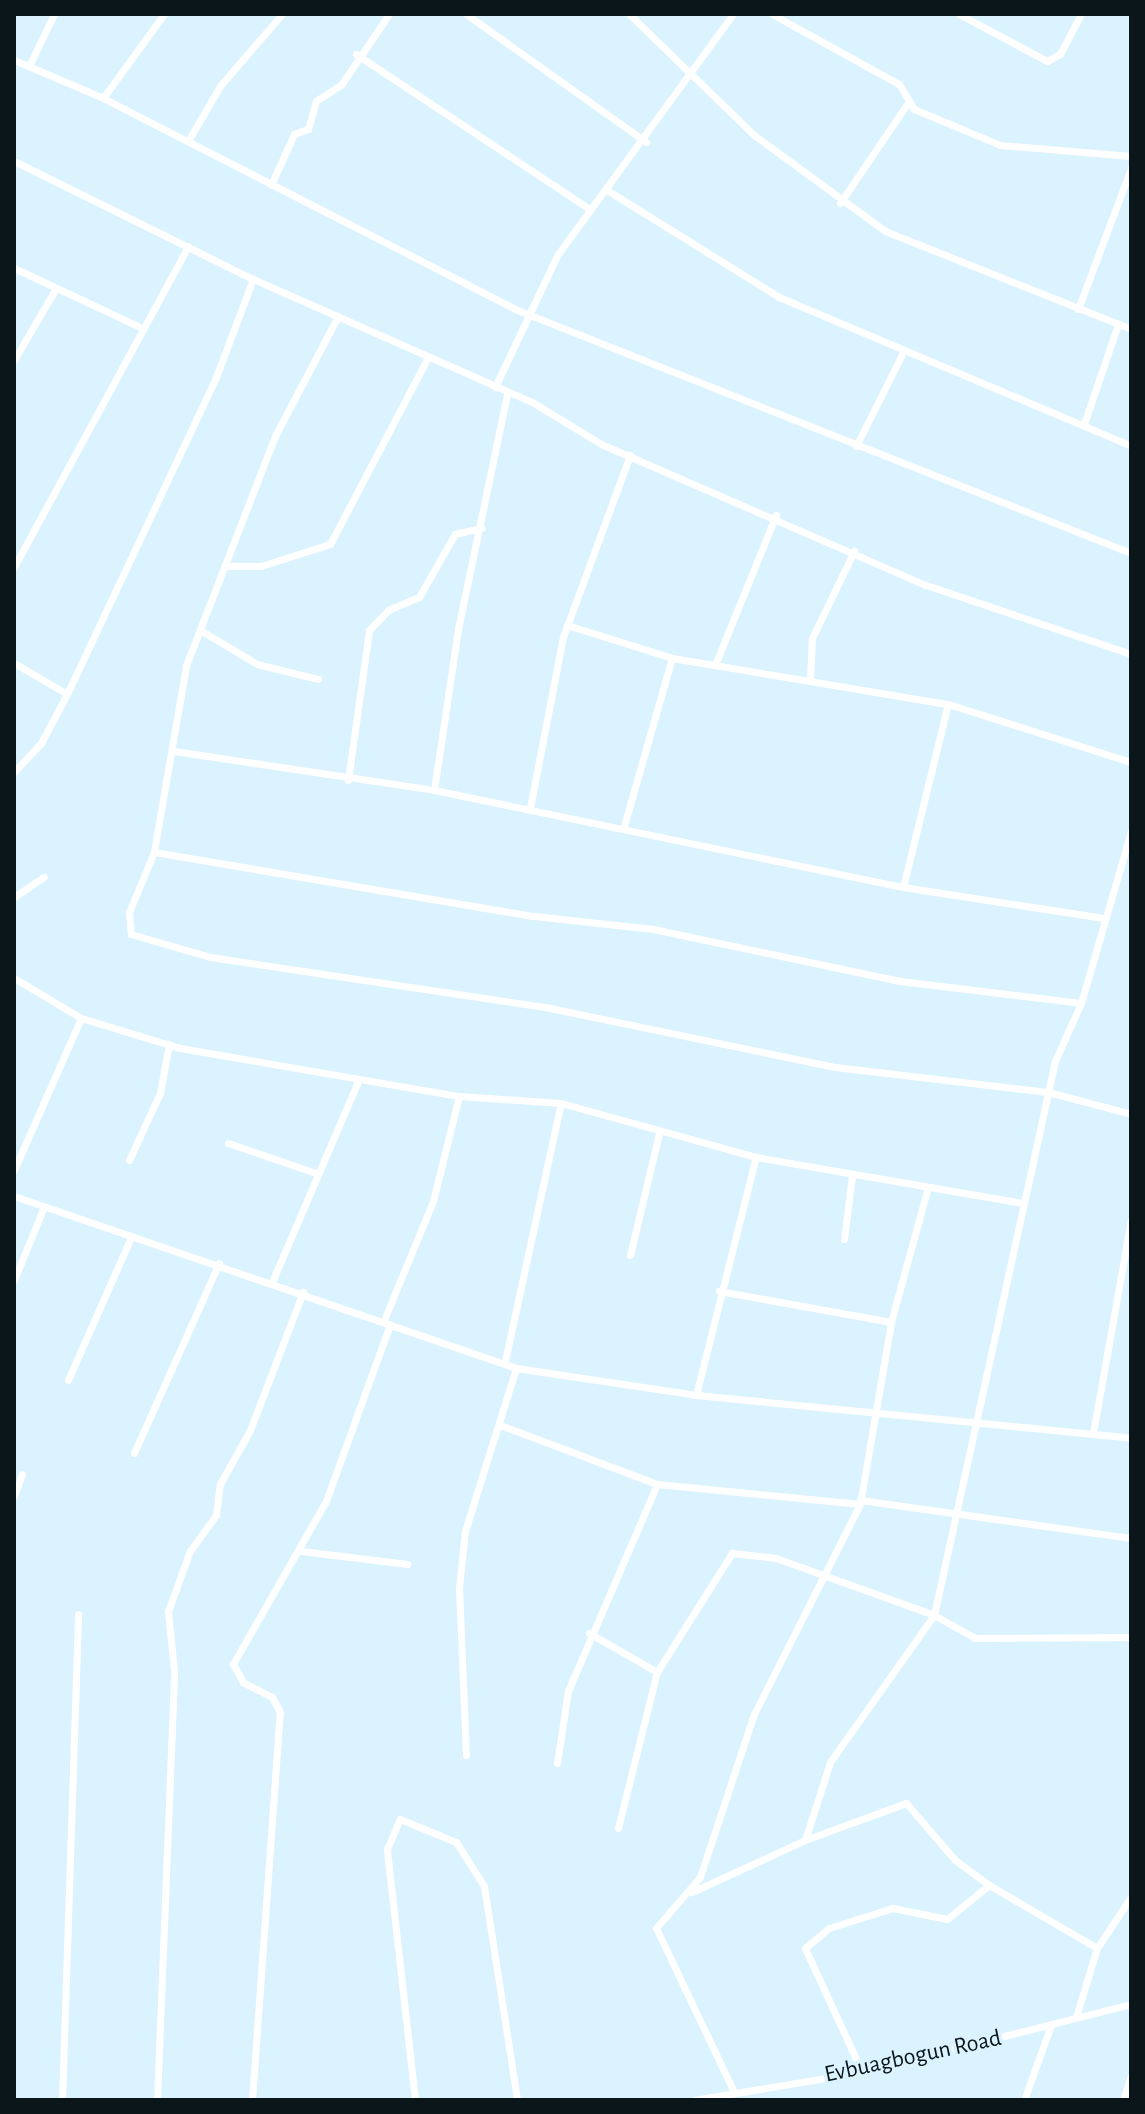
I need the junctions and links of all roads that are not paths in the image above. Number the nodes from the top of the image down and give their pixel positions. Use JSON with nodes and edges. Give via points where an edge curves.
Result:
{"nodes":[{"id":1,"x":54,"y":14,"type":"edge"},
{"id":2,"x":164,"y":14,"type":"edge"},
{"id":3,"x":282,"y":14,"type":"edge"},
{"id":4,"x":389,"y":14,"type":"edge"},
{"id":5,"x":466,"y":14,"type":"edge"},
{"id":6,"x":629,"y":14,"type":"edge"},
{"id":7,"x":733,"y":14,"type":"edge"},
{"id":8,"x":772,"y":14,"type":"edge"},
{"id":9,"x":959,"y":14,"type":"edge"},
{"id":10,"x":1081,"y":14,"type":"edge"},
{"id":11,"x":356,"y":54,"type":"junction"},
{"id":12,"x":14,"y":60,"type":"edge"},
{"id":13,"x":29,"y":66,"type":"junction"},
{"id":14,"x":691,"y":68,"type":"junction"},
{"id":15,"x":103,"y":98,"type":"junction"},
{"id":16,"x":907,"y":104,"type":"junction"},
{"id":17,"x":188,"y":141,"type":"junction"},
{"id":18,"x":646,"y":142,"type":"junction"},
{"id":19,"x":1131,"y":156,"type":"edge"},
{"id":20,"x":14,"y":161,"type":"edge"},
{"id":21,"x":1131,"y":168,"type":"edge"},
{"id":22,"x":271,"y":185,"type":"junction"},
{"id":23,"x":607,"y":190,"type":"junction"},
{"id":24,"x":840,"y":203,"type":"junction"},
{"id":25,"x":589,"y":209,"type":"junction"},
{"id":26,"x":188,"y":246,"type":"junction"},
{"id":27,"x":14,"y":268,"type":"edge"},
{"id":28,"x":253,"y":279,"type":"junction"},
{"id":29,"x":56,"y":288,"type":"junction"},
{"id":30,"x":1078,"y":309,"type":"junction"},
{"id":31,"x":528,"y":315,"type":"junction"},
{"id":32,"x":338,"y":316,"type":"junction"},
{"id":33,"x":1118,"y":324,"type":"junction"},
{"id":34,"x":138,"y":326,"type":"junction"},
{"id":35,"x":1131,"y":329,"type":"edge"},
{"id":36,"x":904,"y":350,"type":"junction"},
{"id":37,"x":427,"y":359,"type":"junction"},
{"id":38,"x":14,"y":360,"type":"edge"},
{"id":39,"x":495,"y":387,"type":"junction"},
{"id":40,"x":507,"y":394,"type":"junction"},
{"id":41,"x":1084,"y":424,"type":"junction"},
{"id":42,"x":856,"y":446,"type":"junction"},
{"id":43,"x":1131,"y":446,"type":"edge"},
{"id":44,"x":630,"y":455,"type":"junction"},
{"id":45,"x":776,"y":515,"type":"junction"},
{"id":46,"x":481,"y":528,"type":"junction"},
{"id":47,"x":854,"y":551,"type":"junction"},
{"id":48,"x":1131,"y":553,"type":"edge"},
{"id":49,"x":224,"y":566,"type":"junction"},
{"id":50,"x":14,"y":567,"type":"edge"},
{"id":51,"x":567,"y":625,"type":"junction"},
{"id":52,"x":200,"y":630,"type":"junction"},
{"id":53,"x":1131,"y":654,"type":"edge"},
{"id":54,"x":672,"y":658,"type":"junction"},
{"id":55,"x":14,"y":663,"type":"edge"},
{"id":56,"x":715,"y":665,"type":"junction"},
{"id":57,"x":318,"y":679,"type":"dead end"},
{"id":58,"x":810,"y":680,"type":"junction"},
{"id":59,"x":67,"y":694,"type":"junction"},
{"id":60,"x":948,"y":704,"type":"junction"},
{"id":61,"x":174,"y":751,"type":"junction"},
{"id":62,"x":1131,"y":762,"type":"edge"},
{"id":63,"x":14,"y":772,"type":"edge"},
{"id":64,"x":348,"y":780,"type":"junction"},
{"id":65,"x":434,"y":790,"type":"junction"},
{"id":66,"x":530,"y":808,"type":"junction"},
{"id":67,"x":624,"y":826,"type":"junction"},
{"id":68,"x":1131,"y":831,"type":"edge"},
{"id":69,"x":154,"y":852,"type":"junction"},
{"id":70,"x":44,"y":877,"type":"dead end"},
{"id":71,"x":903,"y":887,"type":"junction"},
{"id":72,"x":14,"y":897,"type":"edge"},
{"id":73,"x":1104,"y":918,"type":"junction"},
{"id":74,"x":14,"y":978,"type":"edge"},
{"id":75,"x":1081,"y":1003,"type":"junction"},
{"id":76,"x":81,"y":1018,"type":"junction"},
{"id":77,"x":169,"y":1044,"type":"junction"},
{"id":78,"x":358,"y":1081,"type":"junction"},
{"id":79,"x":1048,"y":1092,"type":"junction"},
{"id":80,"x":459,"y":1096,"type":"junction"},
{"id":81,"x":561,"y":1103,"type":"junction"},
{"id":82,"x":1131,"y":1114,"type":"edge"},
{"id":83,"x":659,"y":1133,"type":"junction"},
{"id":84,"x":228,"y":1143,"type":"dead end"},
{"id":85,"x":756,"y":1157,"type":"junction"},
{"id":86,"x":129,"y":1160,"type":"dead end"},
{"id":87,"x":14,"y":1170,"type":"edge"},
{"id":88,"x":316,"y":1173,"type":"junction"},
{"id":89,"x":852,"y":1176,"type":"junction"},
{"id":90,"x":927,"y":1190,"type":"junction"},
{"id":91,"x":14,"y":1196,"type":"edge"},
{"id":92,"x":1023,"y":1203,"type":"junction"},
{"id":93,"x":43,"y":1209,"type":"junction"},
{"id":94,"x":1131,"y":1219,"type":"edge"},
{"id":95,"x":131,"y":1237,"type":"junction"},
{"id":96,"x":844,"y":1239,"type":"dead end"},
{"id":97,"x":630,"y":1255,"type":"dead end"},
{"id":98,"x":219,"y":1263,"type":"junction"},
{"id":99,"x":14,"y":1280,"type":"edge"},
{"id":100,"x":272,"y":1282,"type":"junction"},
{"id":101,"x":719,"y":1291,"type":"junction"},
{"id":102,"x":303,"y":1292,"type":"junction"},
{"id":103,"x":387,"y":1322,"type":"junction"},
{"id":104,"x":891,"y":1322,"type":"junction"},
{"id":105,"x":505,"y":1361,"type":"junction"},
{"id":106,"x":516,"y":1368,"type":"junction"},
{"id":107,"x":68,"y":1380,"type":"dead end"},
{"id":108,"x":696,"y":1395,"type":"junction"},
{"id":109,"x":879,"y":1410,"type":"junction"},
{"id":110,"x":975,"y":1418,"type":"junction"},
{"id":111,"x":500,"y":1425,"type":"junction"},
{"id":112,"x":1093,"y":1433,"type":"junction"},
{"id":113,"x":1131,"y":1438,"type":"edge"},
{"id":114,"x":134,"y":1453,"type":"dead end"},
{"id":115,"x":22,"y":1474,"type":"dead end"},
{"id":116,"x":657,"y":1484,"type":"junction"},
{"id":117,"x":14,"y":1496,"type":"edge"},
{"id":118,"x":860,"y":1502,"type":"junction"},
{"id":119,"x":952,"y":1510,"type":"junction"},
{"id":120,"x":1131,"y":1538,"type":"edge"},
{"id":121,"x":301,"y":1551,"type":"junction"},
{"id":122,"x":407,"y":1564,"type":"dead end"},
{"id":123,"x":826,"y":1577,"type":"junction"},
{"id":124,"x":78,"y":1614,"type":"dead end"},
{"id":125,"x":934,"y":1615,"type":"junction"},
{"id":126,"x":589,"y":1633,"type":"junction"},
{"id":127,"x":1131,"y":1637,"type":"edge"},
{"id":128,"x":657,"y":1672,"type":"junction"},
{"id":129,"x":466,"y":1755,"type":"dead end"},
{"id":130,"x":557,"y":1763,"type":"dead end"},
{"id":131,"x":618,"y":1828,"type":"dead end"},
{"id":132,"x":805,"y":1840,"type":"junction"},
{"id":133,"x":989,"y":1885,"type":"junction"},
{"id":134,"x":692,"y":1892,"type":"junction"},
{"id":135,"x":1131,"y":1897,"type":"edge"},
{"id":136,"x":1097,"y":1948,"type":"junction"},
{"id":137,"x":1131,"y":2004,"type":"edge"},
{"id":138,"x":1076,"y":2017,"type":"junction"},
{"id":139,"x":1051,"y":2025,"type":"junction"},
{"id":140,"x":862,"y":2072,"type":"junction"},
{"id":141,"x":1131,"y":2075,"type":"edge"},
{"id":142,"x":733,"y":2090,"type":"junction"},
{"id":143,"x":717,"y":2097,"type":"edge"},
{"id":144,"x":62,"y":2100,"type":"edge"},
{"id":145,"x":157,"y":2100,"type":"edge"},
{"id":146,"x":252,"y":2100,"type":"edge"},
{"id":147,"x":415,"y":2100,"type":"edge"},
{"id":148,"x":517,"y":2100,"type":"edge"},
{"id":149,"x":694,"y":2100,"type":"edge"},
{"id":150,"x":1024,"y":2100,"type":"edge"},
{"id":151,"x":1123,"y":2100,"type":"edge"}],
"edges":[{"from":1,"to":13,"type":"street"},
{"from":2,"to":15,"type":"street"},
{"from":3,"to":17,"type":"street","via":[[220,86]]},
{"from":4,"to":11,"type":"street"},
{"from":5,"to":18,"type":"street"},
{"from":6,"to":14,"type":"street"},
{"from":7,"to":14,"type":"street"},
{"from":8,"to":16,"type":"street","via":[[899,84]]},
{"from":9,"to":10,"type":"street","via":[[1047,61],[1060,54]]},
{"from":11,"to":22,"type":"street","via":[[341,85],[316,101],[308,129],[294,134]]},
{"from":11,"to":25,"type":"street"},
{"from":12,"to":13,"type":"street"},
{"from":13,"to":15,"type":"street"},
{"from":14,"to":18,"type":"street"},
{"from":14,"to":24,"type":"street","via":[[754,135]]},
{"from":15,"to":17,"type":"street"},
{"from":16,"to":19,"type":"street","via":[[1000,145]]},
{"from":16,"to":24,"type":"street"},
{"from":17,"to":22,"type":"street"},
{"from":18,"to":23,"type":"street"},
{"from":20,"to":26,"type":"street"},
{"from":21,"to":30,"type":"street"},
{"from":22,"to":31,"type":"street"},
{"from":23,"to":25,"type":"street"},
{"from":23,"to":36,"type":"street","via":[[725,270]]},
{"from":24,"to":30,"type":"street","via":[[885,231]]},
{"from":25,"to":31,"type":"street"},
{"from":26,"to":28,"type":"street"},
{"from":26,"to":34,"type":"street"},
{"from":27,"to":29,"type":"street"},
{"from":28,"to":32,"type":"street"},
{"from":28,"to":59,"type":"street","via":[[216,377]]},
{"from":29,"to":34,"type":"street"},
{"from":29,"to":38,"type":"street"},
{"from":30,"to":33,"type":"street"},
{"from":31,"to":39,"type":"street"},
{"from":31,"to":42,"type":"street"},
{"from":32,"to":37,"type":"street"},
{"from":32,"to":49,"type":"street","via":[[275,436]]},
{"from":33,"to":35,"type":"street"},
{"from":33,"to":41,"type":"street"},
{"from":34,"to":50,"type":"street"},
{"from":36,"to":41,"type":"street"},
{"from":36,"to":42,"type":"street"},
{"from":37,"to":39,"type":"street"},
{"from":37,"to":49,"type":"street","via":[[330,544],[261,566]]},
{"from":39,"to":40,"type":"street"},
{"from":40,"to":44,"type":"street"},
{"from":40,"to":46,"type":"street"},
{"from":41,"to":43,"type":"street"},
{"from":42,"to":48,"type":"street"},
{"from":44,"to":45,"type":"street"},
{"from":44,"to":51,"type":"street"},
{"from":45,"to":47,"type":"street"},
{"from":45,"to":56,"type":"street"},
{"from":46,"to":64,"type":"street","via":[[455,534],[419,597],[388,610],[369,630]]},
{"from":46,"to":65,"type":"street"},
{"from":47,"to":53,"type":"street","via":[[952,595],[1093,635]]},
{"from":47,"to":58,"type":"street","via":[[812,638]]},
{"from":49,"to":52,"type":"street"},
{"from":51,"to":54,"type":"street"},
{"from":51,"to":66,"type":"street"},
{"from":52,"to":57,"type":"street","via":[[257,664]]},
{"from":52,"to":61,"type":"street","via":[[186,666]]},
{"from":54,"to":56,"type":"street"},
{"from":54,"to":67,"type":"street"},
{"from":55,"to":59,"type":"street"},
{"from":56,"to":58,"type":"street"},
{"from":58,"to":60,"type":"street"},
{"from":59,"to":63,"type":"street","via":[[41,743]]},
{"from":60,"to":62,"type":"street"},
{"from":60,"to":71,"type":"street"},
{"from":61,"to":64,"type":"street"},
{"from":61,"to":69,"type":"street"},
{"from":64,"to":65,"type":"street"},
{"from":65,"to":66,"type":"street"},
{"from":66,"to":67,"type":"street"},
{"from":67,"to":71,"type":"street"},
{"from":68,"to":73,"type":"street"},
{"from":69,"to":75,"type":"street","via":[[653,929],[900,981]]},
{"from":69,"to":79,"type":"street","via":[[128,925],[146,943],[662,1028],[835,1067]]},
{"from":70,"to":72,"type":"street"},
{"from":71,"to":73,"type":"street"},
{"from":73,"to":75,"type":"street"},
{"from":74,"to":76,"type":"street"},
{"from":75,"to":79,"type":"street"},
{"from":76,"to":77,"type":"street"},
{"from":76,"to":87,"type":"street"},
{"from":77,"to":78,"type":"street"},
{"from":77,"to":86,"type":"street","via":[[160,1093]]},
{"from":78,"to":80,"type":"street"},
{"from":78,"to":88,"type":"street"},
{"from":79,"to":82,"type":"street"},
{"from":79,"to":92,"type":"street"},
{"from":80,"to":81,"type":"street"},
{"from":80,"to":103,"type":"street","via":[[433,1201]]},
{"from":81,"to":83,"type":"street"},
{"from":81,"to":105,"type":"street"},
{"from":83,"to":85,"type":"street"},
{"from":83,"to":97,"type":"street"},
{"from":84,"to":88,"type":"street"},
{"from":85,"to":89,"type":"street"},
{"from":85,"to":101,"type":"street"},
{"from":88,"to":100,"type":"street"},
{"from":89,"to":90,"type":"street"},
{"from":89,"to":96,"type":"street"},
{"from":90,"to":92,"type":"street"},
{"from":90,"to":104,"type":"street"},
{"from":91,"to":93,"type":"street"},
{"from":92,"to":110,"type":"street"},
{"from":93,"to":95,"type":"street"},
{"from":93,"to":99,"type":"street"},
{"from":94,"to":112,"type":"street"},
{"from":95,"to":98,"type":"street"},
{"from":95,"to":107,"type":"street"},
{"from":98,"to":100,"type":"street"},
{"from":98,"to":114,"type":"street"},
{"from":100,"to":102,"type":"street"},
{"from":101,"to":104,"type":"street"},
{"from":101,"to":108,"type":"street"},
{"from":102,"to":103,"type":"street"},
{"from":102,"to":145,"type":"street","via":[[250,1430],[220,1484],[216,1515],[190,1551],[168,1611],[174,1671]]},
{"from":103,"to":105,"type":"street"},
{"from":103,"to":121,"type":"street","via":[[352,1437]]},
{"from":104,"to":109,"type":"street"},
{"from":105,"to":106,"type":"street"},
{"from":106,"to":108,"type":"street"},
{"from":106,"to":111,"type":"street"},
{"from":108,"to":109,"type":"street"},
{"from":109,"to":110,"type":"street"},
{"from":109,"to":118,"type":"street"},
{"from":110,"to":112,"type":"street"},
{"from":110,"to":119,"type":"street"},
{"from":111,"to":116,"type":"street"},
{"from":111,"to":129,"type":"street","via":[[465,1531],[459,1588]]},
{"from":112,"to":113,"type":"street"},
{"from":115,"to":117,"type":"street"},
{"from":116,"to":118,"type":"street"},
{"from":116,"to":126,"type":"street","via":[[646,1522]]},
{"from":118,"to":119,"type":"street"},
{"from":118,"to":123,"type":"street"},
{"from":119,"to":120,"type":"street"},
{"from":119,"to":125,"type":"street"},
{"from":121,"to":122,"type":"street"},
{"from":121,"to":146,"type":"street","via":[[233,1664],[243,1682],[272,1697],[280,1712]]},
{"from":123,"to":125,"type":"street"},
{"from":123,"to":128,"type":"street","via":[[758,1552],[732,1553]]},
{"from":123,"to":134,"type":"street","via":[[754,1714],[726,1814]]},
{"from":124,"to":144,"type":"street"},
{"from":125,"to":127,"type":"street","via":[[957,1632],[1002,1642]]},
{"from":125,"to":132,"type":"street","via":[[830,1762]]},
{"from":126,"to":128,"type":"street"},
{"from":126,"to":130,"type":"street","via":[[568,1691]]},
{"from":128,"to":131,"type":"street"},
{"from":132,"to":133,"type":"street","via":[[906,1803],[955,1860]]},
{"from":132,"to":134,"type":"street"},
{"from":133,"to":136,"type":"street"},
{"from":133,"to":140,"type":"street","via":[[947,1919],[893,1908],[806,1943]]},
{"from":134,"to":142,"type":"street","via":[[655,1934]]},
{"from":135,"to":136,"type":"street"},
{"from":136,"to":138,"type":"street"},
{"from":137,"to":138,"type":"street","name":"Evbuagbogun Road"},
{"from":138,"to":139,"type":"street","name":"Evbuagbogun Road"},
{"from":139,"to":140,"type":"street","name":"Evbuagbogun Road"},
{"from":139,"to":150,"type":"street"},
{"from":140,"to":142,"type":"street","name":"Evbuagbogun Road"},
{"from":141,"to":151,"type":"street"},
{"from":142,"to":143,"type":"street","name":"Evbuagbogun Road"},
{"from":143,"to":149,"type":"street","name":"Evbuagbogun Road"},
{"from":147,"to":148,"type":"street","via":[[387,1849],[400,1819],[456,1842],[484,1886]]}]}
